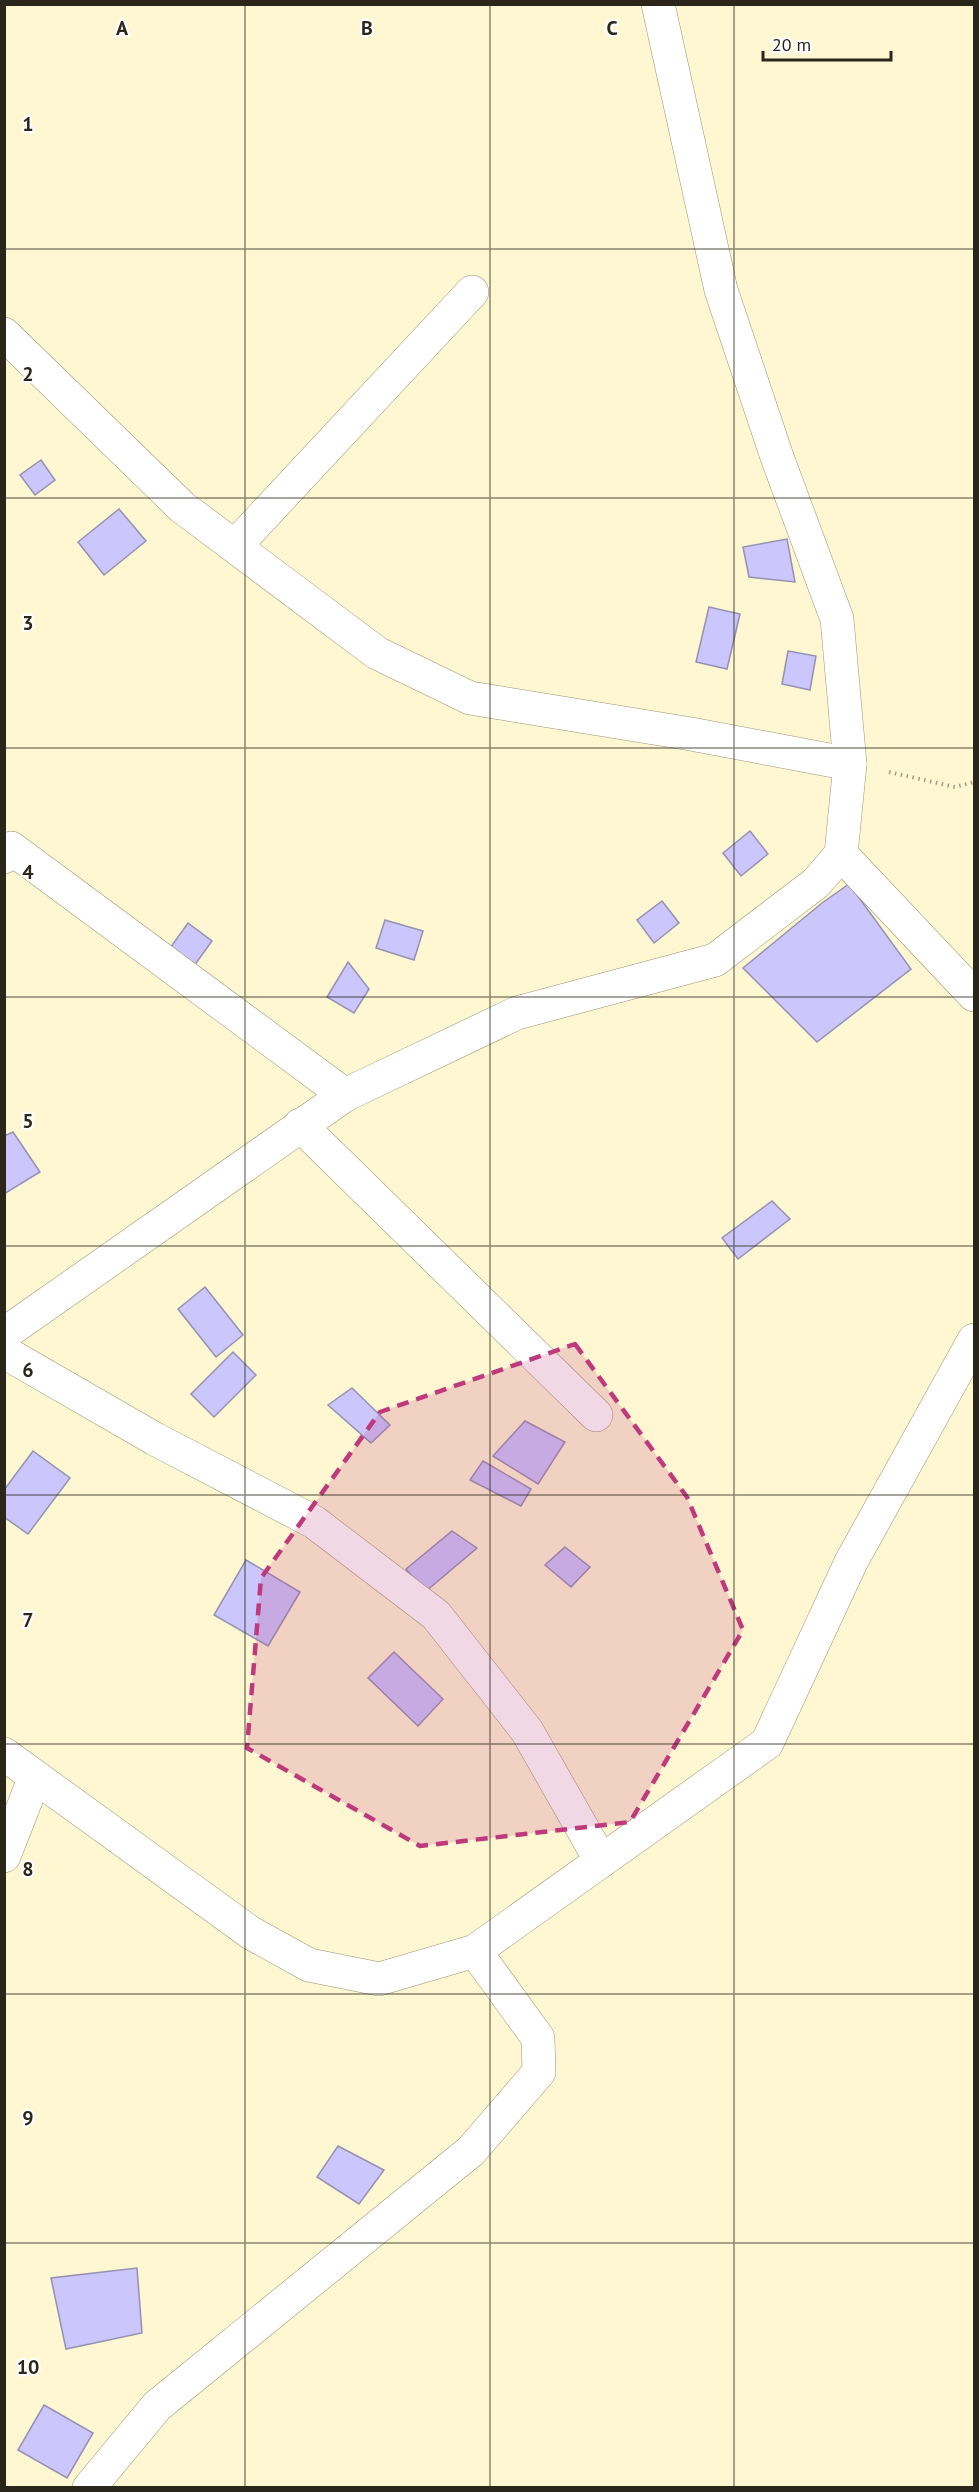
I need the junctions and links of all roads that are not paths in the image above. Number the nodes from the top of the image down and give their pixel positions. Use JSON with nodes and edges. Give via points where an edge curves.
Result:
{"nodes":[{"id":1,"x":658,"y":4,"type":"edge"},
{"id":2,"x":472,"y":292,"type":"dead end"},
{"id":3,"x":4,"y":334,"type":"edge"},
{"id":4,"x":236,"y":545,"type":"junction"},
{"id":5,"x":850,"y":764,"type":"junction"},
{"id":6,"x":841,"y":854,"type":"junction"},
{"id":7,"x":4,"y":856,"type":"edge"},
{"id":8,"x":975,"y":995,"type":"edge"},
{"id":9,"x":345,"y":1095,"type":"junction"},
{"id":10,"x":300,"y":1125,"type":"junction"},
{"id":11,"x":4,"y":1334,"type":"edge"},
{"id":12,"x":975,"y":1340,"type":"edge"},
{"id":13,"x":4,"y":1352,"type":"edge"},
{"id":14,"x":596,"y":1415,"type":"dead end"},
{"id":15,"x":4,"y":1754,"type":"edge"},
{"id":16,"x":35,"y":1777,"type":"junction"},
{"id":17,"x":4,"y":1856,"type":"edge"},
{"id":18,"x":601,"y":1861,"type":"junction"},
{"id":19,"x":475,"y":1951,"type":"junction"},
{"id":20,"x":89,"y":2487,"type":"edge"}],
"edges":[{"from":1,"to":5,"type":"street","via":[[721,290],[837,619]]},
{"from":2,"to":4,"type":"street"},
{"from":3,"to":4,"type":"street","via":[[182,507]]},
{"from":4,"to":5,"type":"street","via":[[377,653],[470,698]]},
{"from":5,"to":6,"type":"street"},
{"from":6,"to":8,"type":"street"},
{"from":6,"to":9,"type":"street","via":[[816,883],[715,960],[517,1013]]},
{"from":7,"to":9,"type":"street","via":[[11,848]]},
{"from":9,"to":10,"type":"street"},
{"from":10,"to":11,"type":"street"},
{"from":10,"to":14,"type":"street"},
{"from":12,"to":18,"type":"street","via":[[851,1562],[767,1743]]},
{"from":13,"to":18,"type":"street","via":[[314,1522],[436,1616],[527,1731]]},
{"from":15,"to":16,"type":"street"},
{"from":16,"to":17,"type":"street"},
{"from":16,"to":19,"type":"street","via":[[251,1933],[309,1965],[380,1979]]},
{"from":18,"to":19,"type":"street"},
{"from":19,"to":20,"type":"street","via":[[538,2038],[539,2072],[471,2151],[157,2406]]}]}
